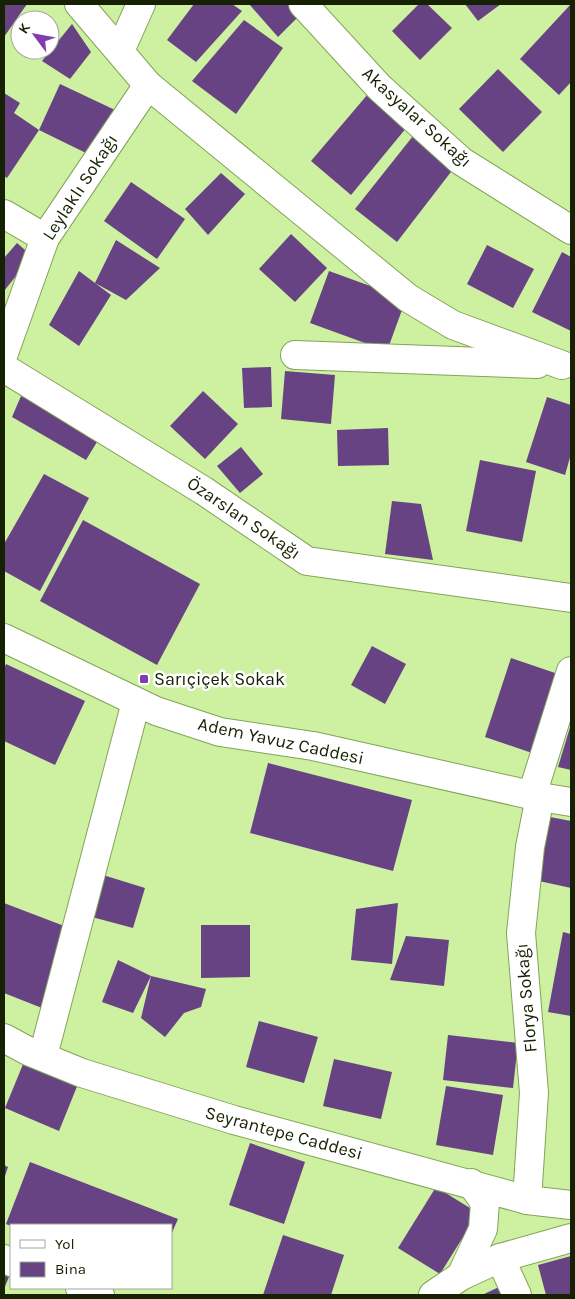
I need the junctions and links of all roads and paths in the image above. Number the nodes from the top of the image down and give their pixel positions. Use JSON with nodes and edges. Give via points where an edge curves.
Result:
{"nodes":[{"id":1,"x":79,"y":4,"type":"edge"},
{"id":2,"x":141,"y":4,"type":"edge"},
{"id":3,"x":302,"y":4,"type":"edge"},
{"id":4,"x":120,"y":52,"type":"junction"},
{"id":5,"x":148,"y":84,"type":"junction"},
{"id":6,"x":4,"y":214,"type":"edge"},
{"id":7,"x":571,"y":230,"type":"edge"},
{"id":8,"x":45,"y":238,"type":"junction"},
{"id":9,"x":4,"y":353,"type":"edge"},
{"id":10,"x":295,"y":355,"type":"dead end"},
{"id":11,"x":567,"y":366,"type":"edge"},
{"id":12,"x":4,"y":368,"type":"edge"},
{"id":13,"x":571,"y":598,"type":"edge"},
{"id":14,"x":4,"y":638,"type":"edge"},
{"id":15,"x":571,"y":671,"type":"edge"},
{"id":16,"x":136,"y":702,"type":"junction"},
{"id":17,"x":536,"y":796,"type":"junction"},
{"id":18,"x":571,"y":802,"type":"edge"},
{"id":19,"x":4,"y":1038,"type":"edge"},
{"id":20,"x":43,"y":1056,"type":"junction"},
{"id":21,"x":471,"y":1184,"type":"junction"},
{"id":22,"x":527,"y":1200,"type":"junction"},
{"id":23,"x":571,"y":1204,"type":"edge"},
{"id":24,"x":571,"y":1238,"type":"edge"},
{"id":25,"x":500,"y":1258,"type":"junction"},
{"id":26,"x":461,"y":1276,"type":"junction"},
{"id":27,"x":83,"y":1289,"type":"edge"},
{"id":28,"x":100,"y":1295,"type":"edge"},
{"id":29,"x":433,"y":1295,"type":"edge"},
{"id":30,"x":517,"y":1295,"type":"edge"}],
"edges":[{"from":1,"to":4,"type":"street"},
{"from":2,"to":4,"type":"street"},
{"from":3,"to":7,"type":"street","name":"Akasyalar Sokağı","via":[[379,87],[461,160]]},
{"from":4,"to":5,"type":"street"},
{"from":5,"to":8,"type":"street","name":"Leylaklı Sokağı"},
{"from":5,"to":11,"type":"street","via":[[408,298],[453,325]]},
{"from":6,"to":8,"type":"street"},
{"from":8,"to":9,"type":"street","name":"Leylaklı Sokağı"},
{"from":10,"to":11,"type":"street"},
{"from":12,"to":13,"type":"street","name":"Özarslan Sokağı","via":[[204,491],[307,561]]},
{"from":14,"to":16,"type":"street","name":"Adem Yavuz Caddesi"},
{"from":15,"to":17,"type":"street","name":"Florya Sokağı"},
{"from":16,"to":17,"type":"street","name":"Adem Yavuz Caddesi","via":[[220,732],[313,746]]},
{"from":16,"to":20,"type":"street"},
{"from":17,"to":18,"type":"street","name":"Adem Yavuz Caddesi"},
{"from":17,"to":22,"type":"street","name":"Florya Sokağı","via":[[521,933],[534,1093]]},
{"from":19,"to":20,"type":"street","name":"Seyrantepe Caddesi"},
{"from":20,"to":21,"type":"street","name":"Seyrantepe Caddesi","via":[[82,1073],[234,1120]]},
{"from":21,"to":22,"type":"street","name":"Seyrantepe Caddesi"},
{"from":21,"to":26,"type":"street","via":[[485,1203],[483,1229]]},
{"from":22,"to":23,"type":"street","name":"Seyrantepe Caddesi"},
{"from":24,"to":25,"type":"street"},
{"from":25,"to":26,"type":"street"},
{"from":25,"to":30,"type":"street"},
{"from":26,"to":29,"type":"street"},
{"from":27,"to":28,"type":"street"}]}
